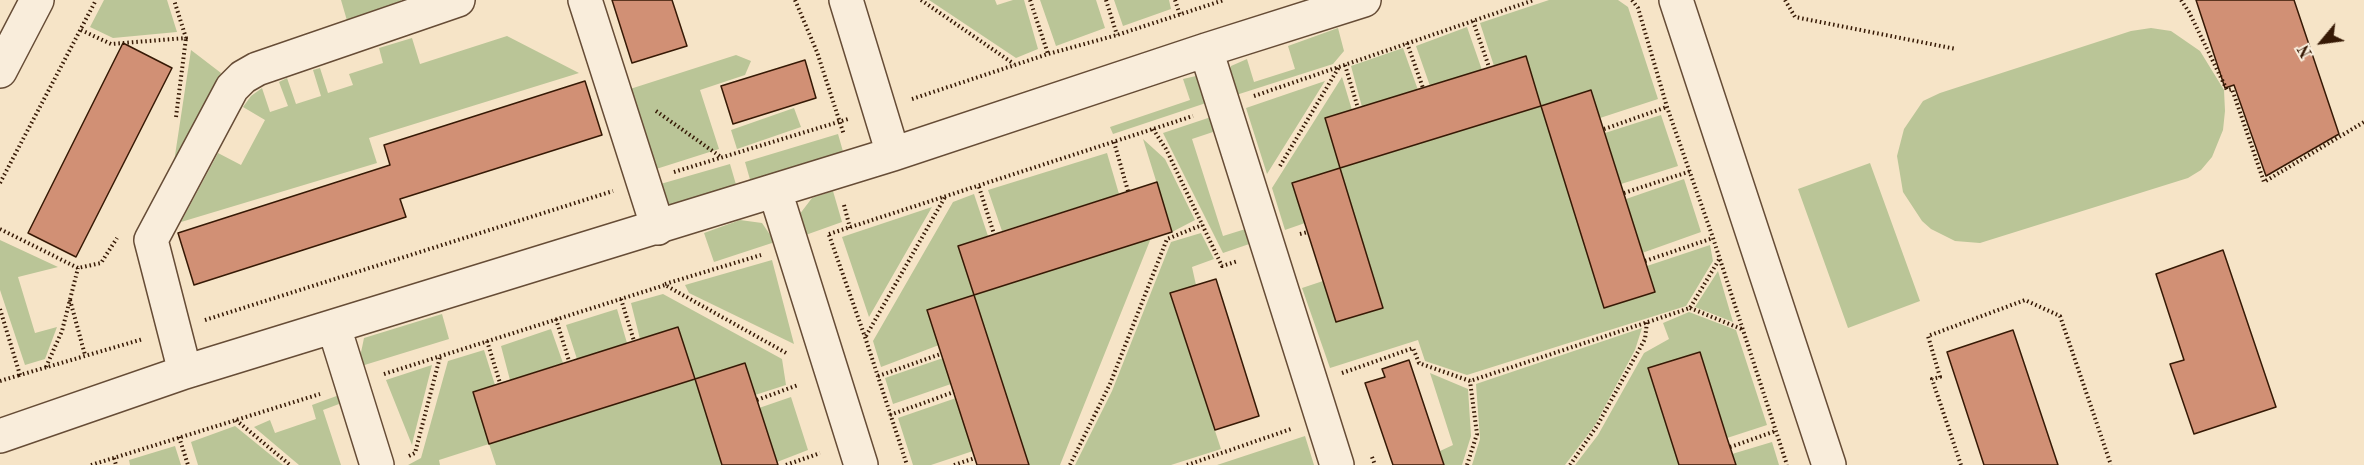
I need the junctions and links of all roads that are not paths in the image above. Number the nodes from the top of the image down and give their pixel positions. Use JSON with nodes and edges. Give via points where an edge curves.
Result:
{"nodes":[{"id":1,"x":37,"y":0,"type":"edge"},
{"id":2,"x":459,"y":0,"type":"edge"},
{"id":3,"x":585,"y":0,"type":"edge"},
{"id":4,"x":846,"y":0,"type":"edge"},
{"id":5,"x":1364,"y":0,"type":"edge"},
{"id":6,"x":1676,"y":0,"type":"edge"},
{"id":7,"x":1206,"y":50,"type":"junction"},
{"id":8,"x":0,"y":71,"type":"edge"},
{"id":9,"x":893,"y":154,"type":"junction"},
{"id":10,"x":775,"y":191,"type":"junction"},
{"id":11,"x":658,"y":228,"type":"junction"},
{"id":12,"x":334,"y":327,"type":"junction"},
{"id":13,"x":185,"y":372,"type":"junction"},
{"id":14,"x":0,"y":436,"type":"edge"},
{"id":15,"x":391,"y":461,"type":"edge"},
{"id":16,"x":861,"y":465,"type":"edge"},
{"id":17,"x":1337,"y":465,"type":"edge"},
{"id":18,"x":1829,"y":465,"type":"edge"}],
"edges":[{"from":1,"to":8,"type":"street"},
{"from":2,"to":13,"type":"street","via":[[257,69],[232,88],[151,240]]},
{"from":3,"to":11,"type":"street"},
{"from":4,"to":9,"type":"street"},
{"from":5,"to":7,"type":"street"},
{"from":6,"to":18,"type":"street"},
{"from":7,"to":9,"type":"street"},
{"from":7,"to":17,"type":"street"},
{"from":9,"to":10,"type":"street"},
{"from":10,"to":11,"type":"street"},
{"from":10,"to":16,"type":"street"},
{"from":11,"to":12,"type":"street"},
{"from":12,"to":13,"type":"street"},
{"from":12,"to":15,"type":"street","via":[[351,384]]},
{"from":13,"to":14,"type":"street"}]}
